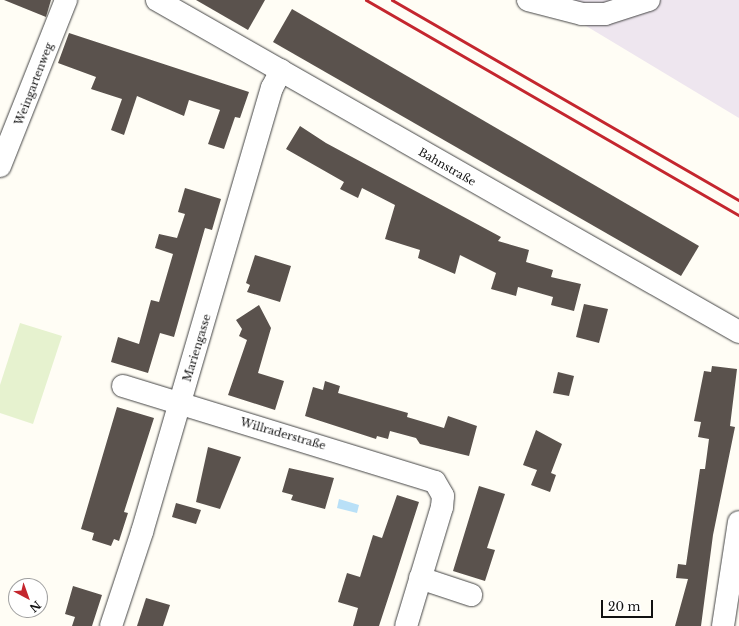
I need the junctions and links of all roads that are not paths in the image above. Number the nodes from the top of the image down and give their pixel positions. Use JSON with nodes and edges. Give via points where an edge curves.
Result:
{"nodes":[{"id":1,"x":66,"y":0,"type":"edge"},
{"id":2,"x":157,"y":0,"type":"edge"},
{"id":3,"x":528,"y":0,"type":"edge"},
{"id":4,"x":648,"y":0,"type":"edge"},
{"id":5,"x":281,"y":70,"type":"junction"},
{"id":6,"x":0,"y":166,"type":"edge"},
{"id":7,"x":739,"y":332,"type":"edge"},
{"id":8,"x":123,"y":386,"type":"dead end"},
{"id":9,"x":180,"y":404,"type":"junction"},
{"id":10,"x":739,"y":522,"type":"edge"},
{"id":11,"x":420,"y":578,"type":"junction"},
{"id":12,"x":471,"y":595,"type":"dead end"},
{"id":13,"x":111,"y":626,"type":"edge"},
{"id":14,"x":406,"y":626,"type":"edge"},
{"id":15,"x":723,"y":626,"type":"edge"}],
"edges":[{"from":1,"to":6,"type":"street","name":"Weingartenweg"},
{"from":2,"to":5,"type":"street","name":"Bahnstraße"},
{"from":3,"to":4,"type":"street","via":[[582,14],[605,14]]},
{"from":5,"to":7,"type":"street","name":"Bahnstraße"},
{"from":5,"to":9,"type":"street","name":"Mariengasse","via":[[272,88]]},
{"from":8,"to":9,"type":"street","name":"Willraderstraße"},
{"from":9,"to":11,"type":"street","name":"Willraderstraße","via":[[426,476],[440,488],[442,507]]},
{"from":9,"to":13,"type":"street","name":"Mariengasse"},
{"from":10,"to":15,"type":"street"},
{"from":11,"to":12,"type":"street"},
{"from":11,"to":14,"type":"street"}]}
